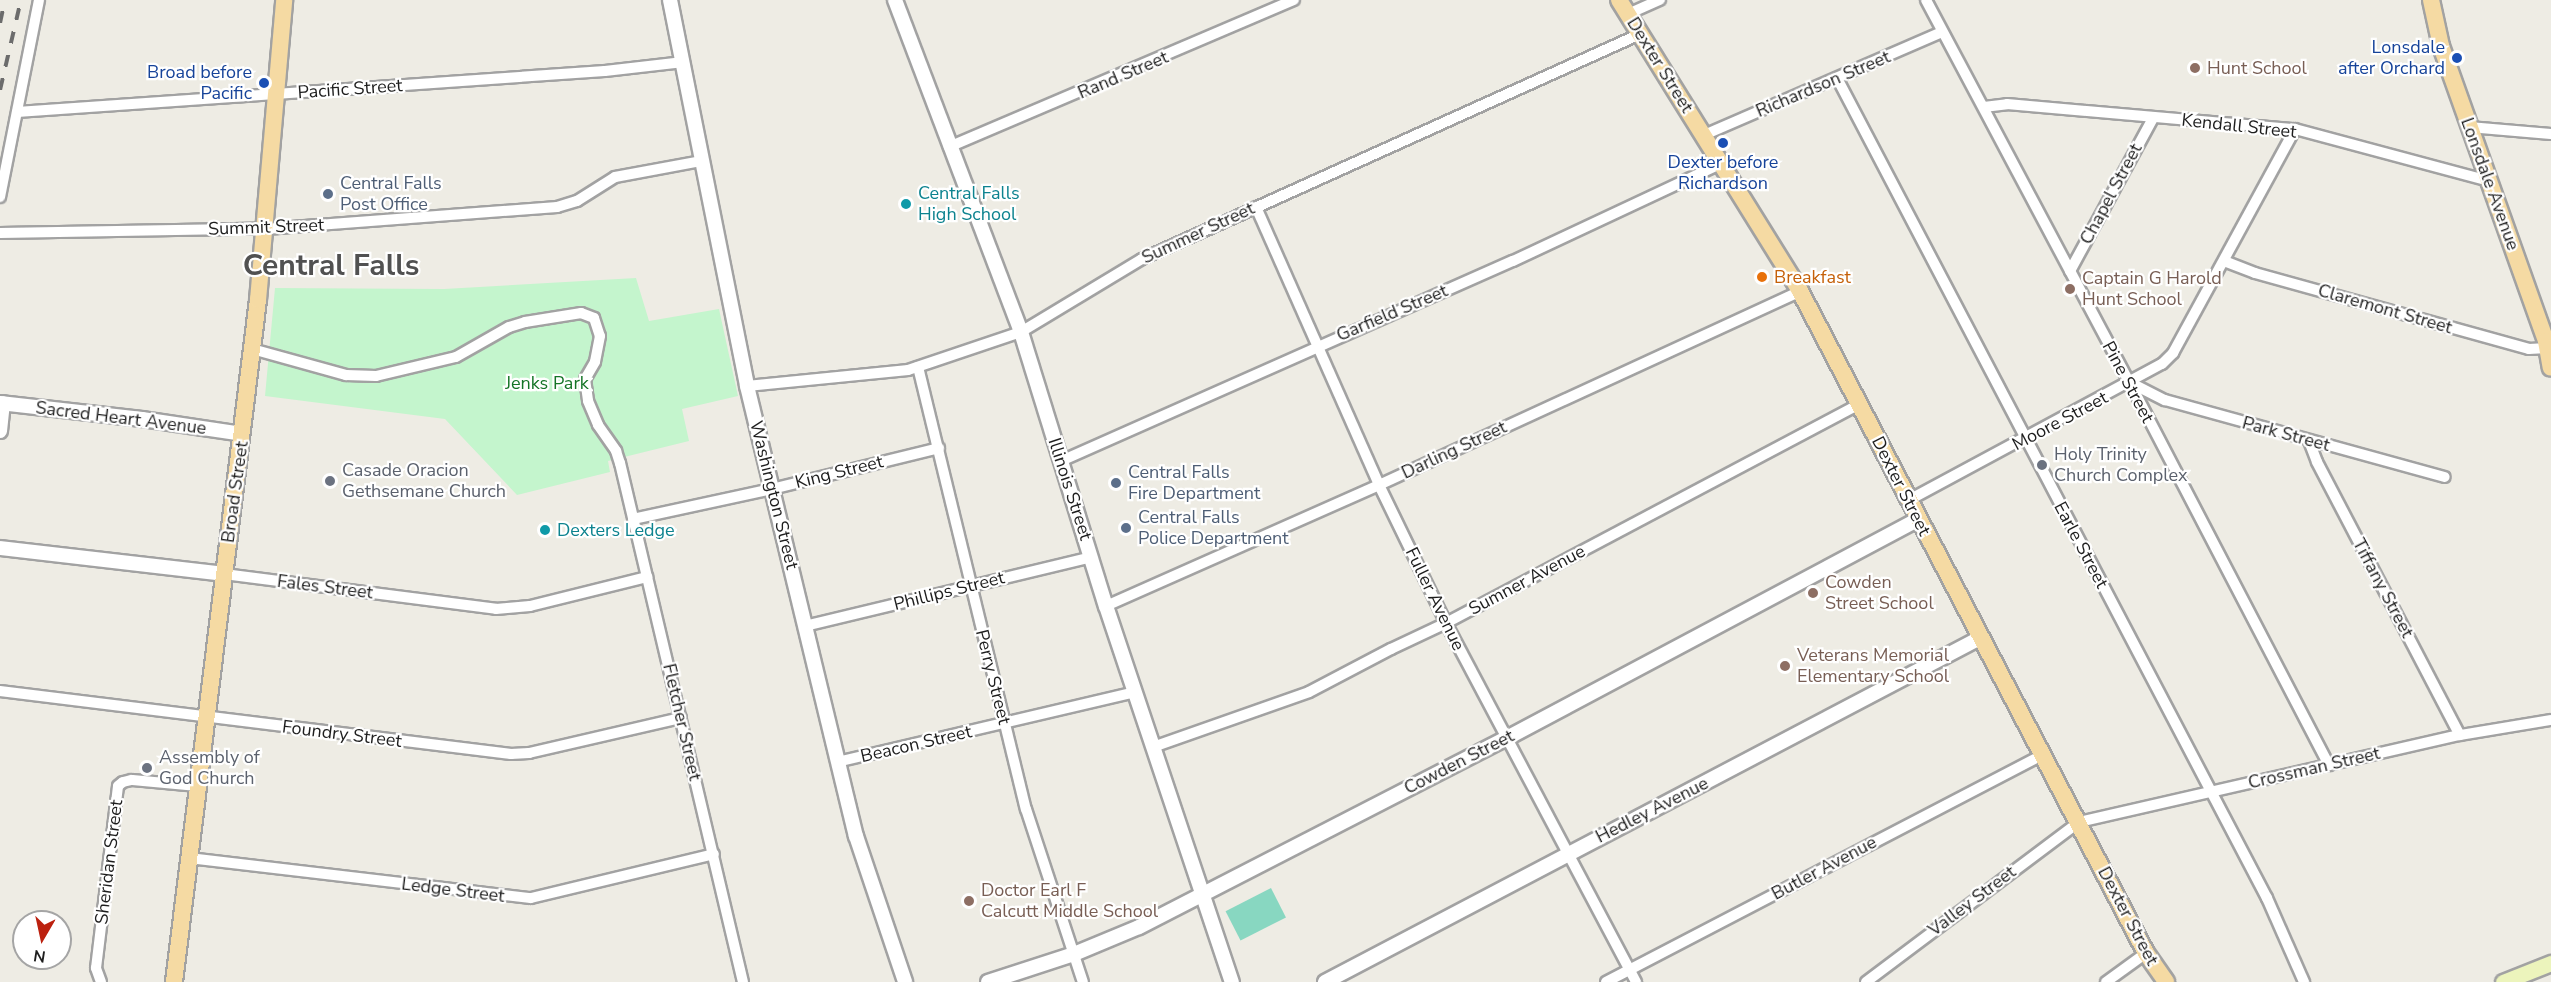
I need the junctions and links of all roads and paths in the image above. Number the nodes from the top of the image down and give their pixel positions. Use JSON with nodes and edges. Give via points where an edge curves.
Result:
{"nodes":[{"id":1,"x":39,"y":0,"type":"edge"},
{"id":2,"x":284,"y":0,"type":"edge"},
{"id":3,"x":670,"y":0,"type":"edge"},
{"id":4,"x":895,"y":0,"type":"edge"},
{"id":5,"x":1294,"y":0,"type":"edge"},
{"id":6,"x":1660,"y":0,"type":"edge"},
{"id":7,"x":1926,"y":0,"type":"edge"},
{"id":8,"x":2431,"y":0,"type":"edge"},
{"id":9,"x":1623,"y":7,"type":"edge"},
{"id":10,"x":1942,"y":32,"type":"junction"},
{"id":11,"x":1640,"y":34,"type":"junction"},
{"id":12,"x":683,"y":62,"type":"junction"},
{"id":13,"x":1837,"y":78,"type":"junction"},
{"id":14,"x":276,"y":94,"type":"junction"},
{"id":15,"x":1984,"y":106,"type":"junction"},
{"id":16,"x":17,"y":112,"type":"junction"},
{"id":17,"x":2153,"y":118,"type":"junction"},
{"id":18,"x":2469,"y":127,"type":"junction"},
{"id":19,"x":2295,"y":129,"type":"junction"},
{"id":20,"x":2551,"y":134,"type":"edge"},
{"id":21,"x":1704,"y":135,"type":"junction"},
{"id":22,"x":949,"y":147,"type":"junction"},
{"id":23,"x":701,"y":161,"type":"junction"},
{"id":24,"x":1722,"y":163,"type":"junction"},
{"id":25,"x":2488,"y":181,"type":"junction"},
{"id":26,"x":0,"y":197,"type":"edge"},
{"id":27,"x":1256,"y":207,"type":"junction"},
{"id":28,"x":263,"y":228,"type":"junction"},
{"id":29,"x":0,"y":233,"type":"edge"},
{"id":30,"x":2224,"y":261,"type":"junction"},
{"id":31,"x":2070,"y":271,"type":"junction"},
{"id":32,"x":1800,"y":291,"type":"junction"},
{"id":33,"x":1021,"y":332,"type":"junction"},
{"id":34,"x":1316,"y":346,"type":"junction"},
{"id":35,"x":2547,"y":348,"type":"junction"},
{"id":36,"x":252,"y":349,"type":"junction"},
{"id":37,"x":918,"y":368,"type":"junction"},
{"id":38,"x":2551,"y":368,"type":"edge"},
{"id":39,"x":2130,"y":383,"type":"junction"},
{"id":40,"x":747,"y":386,"type":"junction"},
{"id":41,"x":2,"y":403,"type":"edge"},
{"id":42,"x":1859,"y":404,"type":"junction"},
{"id":43,"x":0,"y":431,"type":"edge"},
{"id":44,"x":243,"y":434,"type":"junction"},
{"id":45,"x":2026,"y":439,"type":"junction"},
{"id":46,"x":2309,"y":441,"type":"junction"},
{"id":47,"x":939,"y":448,"type":"junction"},
{"id":48,"x":1061,"y":461,"type":"junction"},
{"id":49,"x":2445,"y":477,"type":"dead end"},
{"id":50,"x":1379,"y":485,"type":"junction"},
{"id":51,"x":772,"y":489,"type":"junction"},
{"id":52,"x":1909,"y":500,"type":"junction"},
{"id":53,"x":633,"y":519,"type":"junction"},
{"id":54,"x":1918,"y":519,"type":"junction"},
{"id":55,"x":0,"y":548,"type":"edge"},
{"id":56,"x":1092,"y":557,"type":"junction"},
{"id":57,"x":224,"y":574,"type":"junction"},
{"id":58,"x":647,"y":577,"type":"junction"},
{"id":59,"x":970,"y":586,"type":"junction"},
{"id":60,"x":1106,"y":606,"type":"junction"},
{"id":61,"x":1446,"y":623,"type":"junction"},
{"id":62,"x":805,"y":626,"type":"junction"},
{"id":63,"x":1980,"y":638,"type":"junction"},
{"id":64,"x":0,"y":692,"type":"edge"},
{"id":65,"x":1135,"y":692,"type":"junction"},
{"id":66,"x":206,"y":717,"type":"junction"},
{"id":67,"x":681,"y":718,"type":"junction"},
{"id":68,"x":2551,"y":720,"type":"edge"},
{"id":69,"x":1005,"y":723,"type":"junction"},
{"id":70,"x":2460,"y":735,"type":"junction"},
{"id":71,"x":1507,"y":738,"type":"junction"},
{"id":72,"x":1153,"y":747,"type":"junction"},
{"id":73,"x":2042,"y":755,"type":"junction"},
{"id":74,"x":837,"y":762,"type":"junction"},
{"id":75,"x":2329,"y":765,"type":"junction"},
{"id":76,"x":198,"y":786,"type":"junction"},
{"id":77,"x":2211,"y":792,"type":"junction"},
{"id":78,"x":2079,"y":822,"type":"junction"},
{"id":79,"x":1568,"y":853,"type":"junction"},
{"id":80,"x":714,"y":855,"type":"junction"},
{"id":81,"x":189,"y":858,"type":"junction"},
{"id":82,"x":1202,"y":896,"type":"junction"},
{"id":83,"x":2146,"y":953,"type":"junction"},
{"id":84,"x":1074,"y":954,"type":"junction"},
{"id":85,"x":2551,"y":963,"type":"edge"},
{"id":86,"x":1629,"y":969,"type":"junction"},
{"id":87,"x":101,"y":982,"type":"edge"},
{"id":88,"x":174,"y":982,"type":"edge"},
{"id":89,"x":743,"y":982,"type":"edge"},
{"id":90,"x":905,"y":982,"type":"edge"},
{"id":91,"x":988,"y":982,"type":"edge"},
{"id":92,"x":1083,"y":982,"type":"edge"},
{"id":93,"x":1232,"y":982,"type":"edge"},
{"id":94,"x":1325,"y":982,"type":"edge"},
{"id":95,"x":1606,"y":982,"type":"edge"},
{"id":96,"x":1636,"y":982,"type":"edge"},
{"id":97,"x":1866,"y":982,"type":"edge"},
{"id":98,"x":2106,"y":982,"type":"edge"},
{"id":99,"x":2166,"y":982,"type":"edge"},
{"id":100,"x":2304,"y":982,"type":"edge"},
{"id":101,"x":2503,"y":982,"type":"edge"}],
"edges":[{"from":1,"to":16,"type":"street"},
{"from":2,"to":14,"type":"main road","name":"Broad Street"},
{"from":3,"to":12,"type":"street","name":"Washington Street"},
{"from":4,"to":22,"type":"street","name":"Illinois Street"},
{"from":5,"to":22,"type":"street","name":"Rand Street"},
{"from":6,"to":9,"type":"street"},
{"from":7,"to":10,"type":"street","name":"Pine Street"},
{"from":8,"to":18,"type":"main road","name":"Lonsdale Avenue","via":[[2440,45]]},
{"from":9,"to":11,"type":"main road","name":"Dexter Street"},
{"from":10,"to":13,"type":"street","name":"Richardson Street"},
{"from":10,"to":15,"type":"street","name":"Pine Street"},
{"from":11,"to":21,"type":"main road","name":"Dexter Street"},
{"from":11,"to":27,"type":"street","name":"Summer Street"},
{"from":12,"to":14,"type":"street","name":"Pacific Street","via":[[621,70]]},
{"from":12,"to":23,"type":"street","name":"Washington Street"},
{"from":13,"to":21,"type":"street","name":"Richardson Street"},
{"from":13,"to":45,"type":"street","name":"Earle Street"},
{"from":14,"to":16,"type":"street","name":"Pacific Street"},
{"from":14,"to":28,"type":"main road","name":"Broad Street"},
{"from":15,"to":17,"type":"street","name":"Kendall Street","via":[[2007,104]]},
{"from":15,"to":31,"type":"street","name":"Pine Street"},
{"from":16,"to":26,"type":"street"},
{"from":17,"to":19,"type":"street","name":"Kendall Street"},
{"from":17,"to":31,"type":"street","name":"Chapel Street"},
{"from":18,"to":20,"type":"street"},
{"from":18,"to":25,"type":"main road","name":"Lonsdale Avenue"},
{"from":19,"to":25,"type":"street","name":"Kendall Street"},
{"from":19,"to":30,"type":"street","name":"Moore Street"},
{"from":21,"to":24,"type":"main road","name":"Dexter Street"},
{"from":22,"to":33,"type":"street","name":"Illinois Street"},
{"from":23,"to":28,"type":"street","name":"Summit Street","via":[[615,177],[577,201],[557,207]]},
{"from":23,"to":40,"type":"street","name":"Washington Street"},
{"from":24,"to":32,"type":"main road","name":"Dexter Street"},
{"from":24,"to":34,"type":"street","name":"Garfield Street","via":[[1513,261]]},
{"from":25,"to":35,"type":"main road","name":"Lonsdale Avenue"},
{"from":27,"to":33,"type":"street","name":"Summer Street","via":[[1132,264]]},
{"from":27,"to":34,"type":"street","name":"Fuller Avenue"},
{"from":28,"to":29,"type":"street","name":"Summit Street"},
{"from":28,"to":36,"type":"main road","name":"Broad Street"},
{"from":30,"to":35,"type":"street","name":"Claremont Street","via":[[2529,349]]},
{"from":30,"to":39,"type":"street","name":"Moore Street","via":[[2173,353]]},
{"from":31,"to":39,"type":"street","name":"Pine Street"},
{"from":32,"to":42,"type":"main road","name":"Dexter Street"},
{"from":32,"to":50,"type":"street","name":"Darling Street"},
{"from":33,"to":37,"type":"street","name":"Summer Street"},
{"from":33,"to":48,"type":"street","name":"Illinois Street"},
{"from":34,"to":48,"type":"street","name":"Garfield Street"},
{"from":34,"to":50,"type":"street","name":"Fuller Avenue"},
{"from":35,"to":38,"type":"main road","name":"Lonsdale Avenue"},
{"from":36,"to":44,"type":"main road","name":"Broad Street"},
{"from":36,"to":53,"type":"street","name":"Fletcher Street","via":[[346,375],[376,376],[456,357],[525,322],[587,314],[594,318],[600,336],[595,362],[585,379],[588,400],[598,425],[616,451]]},
{"from":37,"to":40,"type":"street","name":"Summer Street"},
{"from":37,"to":47,"type":"street","name":"Perry Street"},
{"from":39,"to":45,"type":"street","name":"Moore Street"},
{"from":39,"to":46,"type":"street","name":"Park Street","via":[[2165,400]]},
{"from":39,"to":75,"type":"street","name":"Pine Street"},
{"from":40,"to":51,"type":"street","name":"Washington Street"},
{"from":41,"to":43,"type":"street"},
{"from":41,"to":44,"type":"street","name":"Sacred Heart Avenue"},
{"from":42,"to":52,"type":"main road","name":"Dexter Street"},
{"from":42,"to":61,"type":"street","name":"Sumner Avenue"},
{"from":44,"to":57,"type":"main road","name":"Broad Street"},
{"from":45,"to":52,"type":"street","name":"Moore Street"},
{"from":45,"to":77,"type":"street","name":"Earle Street"},
{"from":46,"to":49,"type":"street","name":"Park Street"},
{"from":46,"to":70,"type":"street","name":"Tiffany Street"},
{"from":47,"to":51,"type":"street","name":"King Street"},
{"from":47,"to":59,"type":"street","name":"Perry Street"},
{"from":48,"to":56,"type":"street","name":"Illinois Street"},
{"from":50,"to":60,"type":"street","name":"Darling Street"},
{"from":50,"to":61,"type":"street","name":"Fuller Avenue"},
{"from":51,"to":53,"type":"street","name":"King Street"},
{"from":51,"to":62,"type":"street","name":"Washington Street"},
{"from":52,"to":54,"type":"main road","name":"Dexter Street"},
{"from":53,"to":58,"type":"street","name":"Fletcher Street"},
{"from":54,"to":63,"type":"main road","name":"Dexter Street"},
{"from":54,"to":71,"type":"street","name":"Cowden Street"},
{"from":55,"to":57,"type":"street","name":"Fales Street"},
{"from":56,"to":59,"type":"street","name":"Phillips Street"},
{"from":56,"to":60,"type":"street","name":"Illinois Street"},
{"from":57,"to":58,"type":"street","name":"Fales Street","via":[[496,609],[530,606]]},
{"from":57,"to":66,"type":"main road","name":"Broad Street"},
{"from":58,"to":67,"type":"street","name":"Fletcher Street"},
{"from":59,"to":62,"type":"street","name":"Phillips Street"},
{"from":59,"to":69,"type":"street","name":"Perry Street"},
{"from":60,"to":65,"type":"street","name":"Illinois Street"},
{"from":61,"to":71,"type":"street","name":"Fuller Avenue"},
{"from":61,"to":72,"type":"street","name":"Sumner Avenue","via":[[1288,702]]},
{"from":62,"to":74,"type":"street","name":"Washington Street"},
{"from":63,"to":73,"type":"main road","name":"Dexter Street"},
{"from":63,"to":79,"type":"street","name":"Hedley Avenue"},
{"from":64,"to":66,"type":"street","name":"Foundry Street"},
{"from":65,"to":69,"type":"street","name":"Beacon Street"},
{"from":65,"to":72,"type":"street","name":"Illinois Street"},
{"from":66,"to":67,"type":"street","name":"Foundry Street","via":[[520,754]]},
{"from":66,"to":76,"type":"main road","name":"Broad Street"},
{"from":67,"to":80,"type":"street","name":"Fletcher Street"},
{"from":68,"to":70,"type":"street","name":"Crossman Street"},
{"from":69,"to":74,"type":"street","name":"Beacon Street"},
{"from":69,"to":84,"type":"street","name":"Perry Street","via":[[1026,809]]},
{"from":70,"to":75,"type":"street","name":"Crossman Street"},
{"from":71,"to":79,"type":"street","name":"Fuller Avenue"},
{"from":71,"to":82,"type":"street","name":"Cowden Street"},
{"from":72,"to":82,"type":"street","name":"Illinois Street"},
{"from":73,"to":78,"type":"main road","name":"Dexter Street"},
{"from":73,"to":86,"type":"street","name":"Butler Avenue"},
{"from":74,"to":90,"type":"street","name":"Washington Street","via":[[855,836]]},
{"from":75,"to":77,"type":"street","name":"Crossman Street"},
{"from":76,"to":81,"type":"main road","name":"Broad Street"},
{"from":76,"to":87,"type":"street","name":"Sheridan Street","via":[[132,780],[118,786],[96,969]]},
{"from":77,"to":78,"type":"street","name":"Crossman Street"},
{"from":77,"to":100,"type":"street","name":"Earle Street","via":[[2268,898]]},
{"from":78,"to":83,"type":"main road","name":"Dexter Street"},
{"from":78,"to":97,"type":"street","name":"Valley Street"},
{"from":79,"to":86,"type":"street","name":"Fuller Avenue"},
{"from":79,"to":94,"type":"street","name":"Hedley Avenue"},
{"from":80,"to":81,"type":"street","name":"Ledge Street","via":[[531,898]]},
{"from":80,"to":89,"type":"street","name":"Fletcher Street"},
{"from":81,"to":88,"type":"main road","name":"Broad Street"},
{"from":82,"to":84,"type":"street","name":"Cowden Street"},
{"from":82,"to":93,"type":"street","name":"Illinois Street"},
{"from":83,"to":98,"type":"street"},
{"from":83,"to":99,"type":"main road","name":"Dexter Street"},
{"from":84,"to":91,"type":"street","name":"Cowden Street"},
{"from":84,"to":92,"type":"street","name":"Perry Street"},
{"from":85,"to":101,"type":"main road"},
{"from":86,"to":95,"type":"street","name":"Butler Avenue"},
{"from":86,"to":96,"type":"street","name":"Fuller Avenue"}]}
